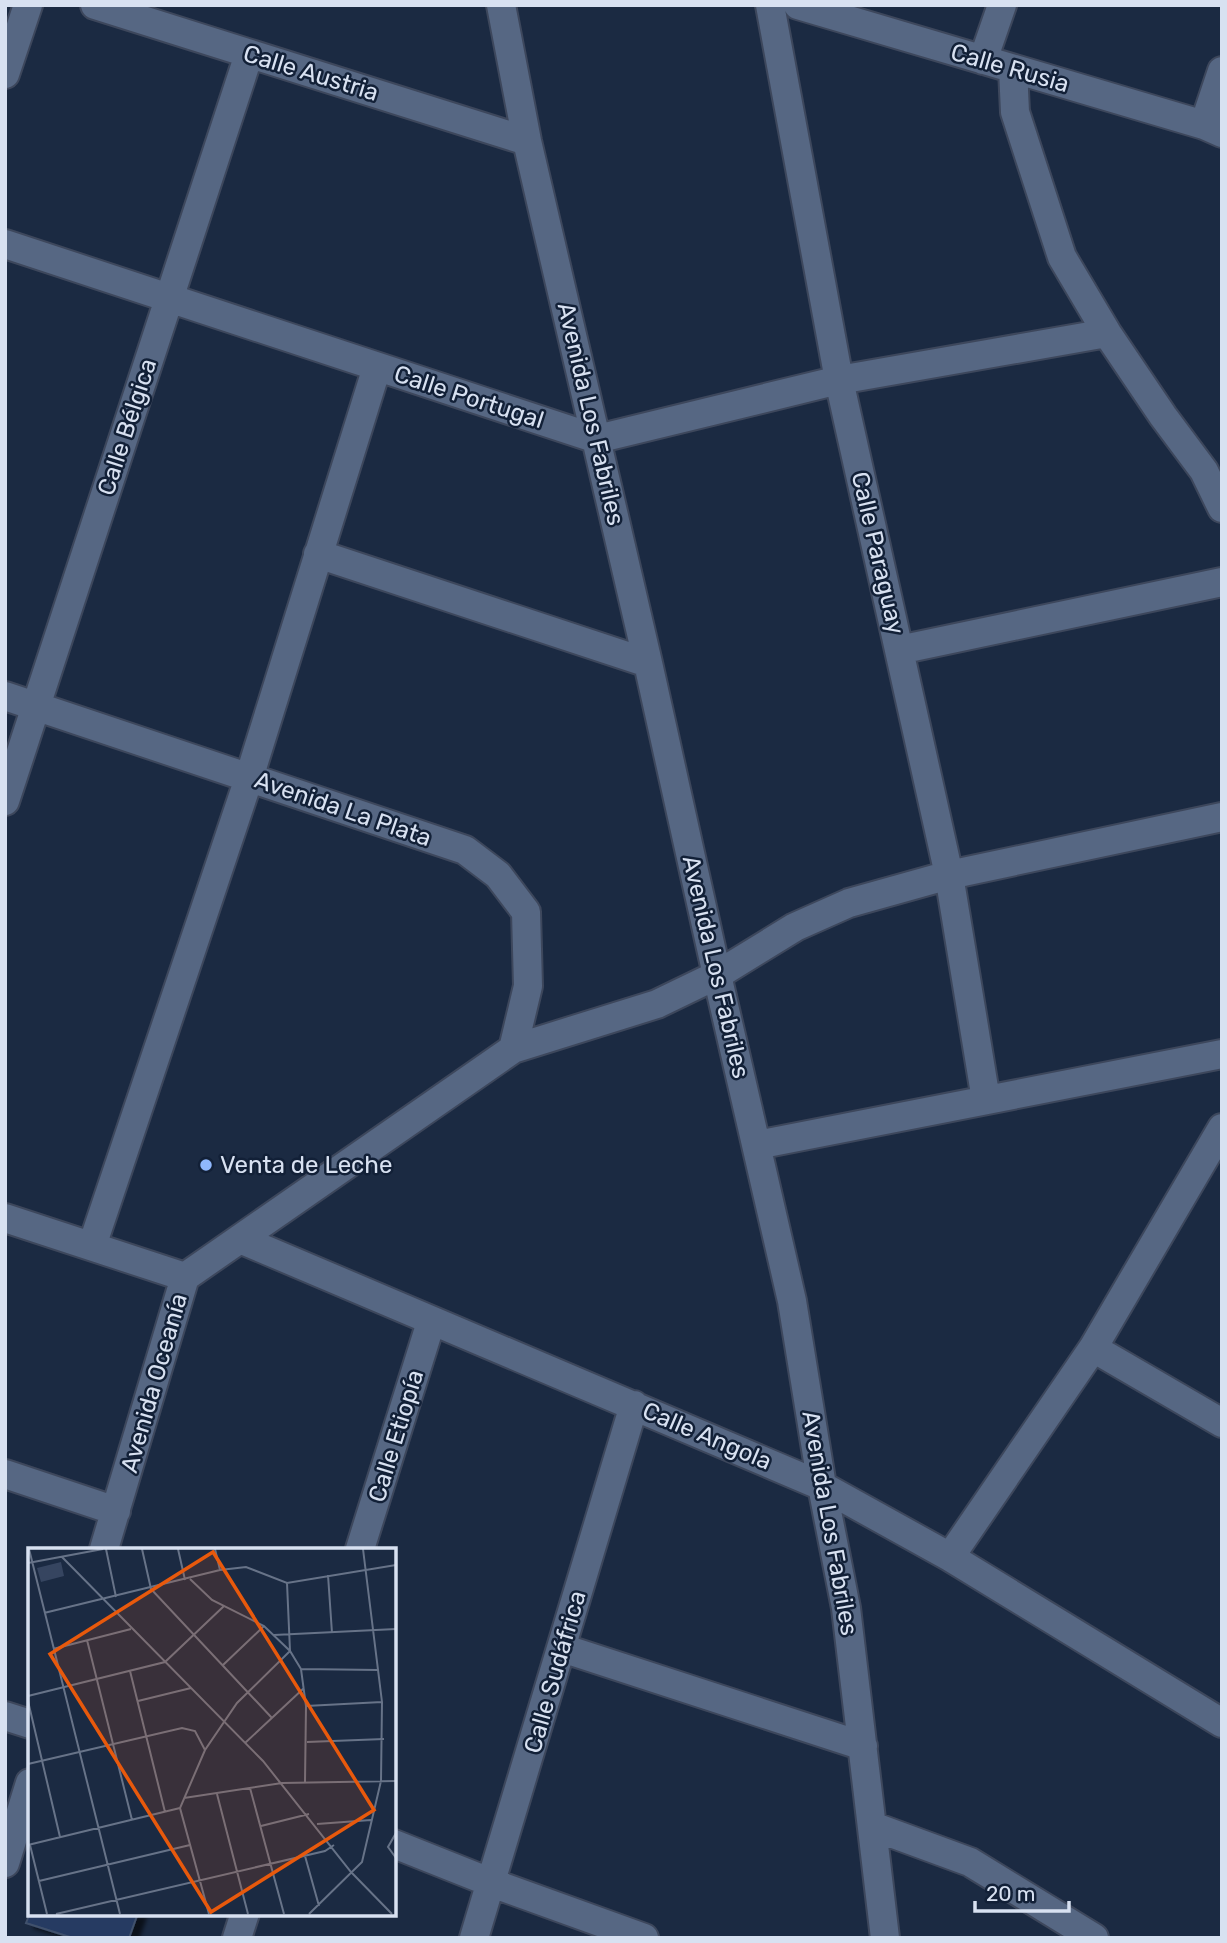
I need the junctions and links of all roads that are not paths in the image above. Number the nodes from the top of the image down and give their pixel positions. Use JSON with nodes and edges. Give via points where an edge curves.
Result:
{"nodes":[{"id":1,"x":28,"y":5,"type":"edge"},
{"id":2,"x":95,"y":5,"type":"edge"},
{"id":3,"x":501,"y":5,"type":"edge"},
{"id":4,"x":770,"y":5,"type":"edge"},
{"id":5,"x":798,"y":5,"type":"edge"},
{"id":6,"x":1002,"y":5,"type":"edge"},
{"id":7,"x":249,"y":54,"type":"junction"},
{"id":8,"x":983,"y":60,"type":"junction"},
{"id":9,"x":1013,"y":69,"type":"junction"},
{"id":10,"x":1222,"y":71,"type":"edge"},
{"id":11,"x":5,"y":74,"type":"edge"},
{"id":12,"x":1213,"y":129,"type":"edge"},
{"id":13,"x":527,"y":141,"type":"junction"},
{"id":14,"x":5,"y":244,"type":"edge"},
{"id":15,"x":169,"y":299,"type":"junction"},
{"id":16,"x":1107,"y":333,"type":"junction"},
{"id":17,"x":377,"y":367,"type":"junction"},
{"id":18,"x":839,"y":380,"type":"junction"},
{"id":19,"x":597,"y":439,"type":"junction"},
{"id":20,"x":1222,"y":508,"type":"edge"},
{"id":21,"x":318,"y":554,"type":"junction"},
{"id":22,"x":1222,"y":582,"type":"edge"},
{"id":23,"x":899,"y":650,"type":"junction"},
{"id":24,"x":649,"y":663,"type":"junction"},
{"id":25,"x":5,"y":696,"type":"edge"},
{"id":26,"x":36,"y":707,"type":"junction"},
{"id":27,"x":249,"y":778,"type":"junction"},
{"id":28,"x":5,"y":801,"type":"edge"},
{"id":29,"x":1222,"y":817,"type":"edge"},
{"id":30,"x":949,"y":875,"type":"junction"},
{"id":31,"x":717,"y":975,"type":"junction"},
{"id":32,"x":513,"y":1049,"type":"junction"},
{"id":33,"x":1222,"y":1054,"type":"edge"},
{"id":34,"x":986,"y":1100,"type":"junction"},
{"id":35,"x":1218,"y":1143,"type":"edge"},
{"id":36,"x":757,"y":1145,"type":"junction"},
{"id":37,"x":5,"y":1218,"type":"edge"},
{"id":38,"x":240,"y":1239,"type":"junction"},
{"id":39,"x":92,"y":1246,"type":"junction"},
{"id":40,"x":185,"y":1277,"type":"junction"},
{"id":41,"x":431,"y":1322,"type":"junction"},
{"id":42,"x":1093,"y":1348,"type":"junction"},
{"id":43,"x":634,"y":1405,"type":"junction"},
{"id":44,"x":1222,"y":1423,"type":"edge"},
{"id":45,"x":5,"y":1474,"type":"edge"},
{"id":46,"x":822,"y":1486,"type":"junction"},
{"id":47,"x":116,"y":1511,"type":"junction"},
{"id":48,"x":104,"y":1548,"type":"edge"},
{"id":49,"x":360,"y":1548,"type":"edge"},
{"id":50,"x":950,"y":1557,"type":"junction"},
{"id":51,"x":562,"y":1648,"type":"junction"},
{"id":52,"x":5,"y":1716,"type":"edge"},
{"id":53,"x":28,"y":1723,"type":"edge"},
{"id":54,"x":1222,"y":1723,"type":"edge"},
{"id":55,"x":863,"y":1746,"type":"junction"},
{"id":56,"x":28,"y":1789,"type":"edge"},
{"id":57,"x":872,"y":1826,"type":"junction"},
{"id":58,"x":396,"y":1845,"type":"edge"},
{"id":59,"x":5,"y":1863,"type":"edge"},
{"id":60,"x":492,"y":1883,"type":"junction"},
{"id":61,"x":243,"y":1915,"type":"edge"},
{"id":62,"x":237,"y":1938,"type":"edge"},
{"id":63,"x":474,"y":1938,"type":"edge"},
{"id":64,"x":643,"y":1938,"type":"edge"},
{"id":65,"x":885,"y":1938,"type":"edge"},
{"id":66,"x":1094,"y":1938,"type":"edge"}],
"edges":[{"from":1,"to":11,"type":"street"},
{"from":2,"to":7,"type":"street","name":"Calle Austria"},
{"from":3,"to":13,"type":"street","name":"Avenida Los Fabriles"},
{"from":4,"to":18,"type":"street","name":"Calle Paraguay"},
{"from":5,"to":8,"type":"street","name":"Calle Rusia"},
{"from":6,"to":8,"type":"street"},
{"from":7,"to":13,"type":"street","name":"Calle Austria"},
{"from":7,"to":15,"type":"street","name":"Calle Bélgica"},
{"from":8,"to":9,"type":"street","name":"Calle Rusia"},
{"from":9,"to":12,"type":"street","name":"Calle Rusia"},
{"from":9,"to":16,"type":"street","via":[[1015,113],[1062,257]]},
{"from":10,"to":12,"type":"street"},
{"from":13,"to":19,"type":"street","name":"Avenida Los Fabriles"},
{"from":14,"to":15,"type":"street","name":"Calle Portugal"},
{"from":15,"to":17,"type":"street","name":"Calle Portugal"},
{"from":15,"to":26,"type":"street","name":"Calle Bélgica"},
{"from":16,"to":18,"type":"street"},
{"from":16,"to":20,"type":"street","via":[[1204,471]]},
{"from":17,"to":19,"type":"street","name":"Calle Portugal"},
{"from":17,"to":21,"type":"street"},
{"from":18,"to":19,"type":"street"},
{"from":18,"to":23,"type":"street","name":"Calle Paraguay"},
{"from":19,"to":24,"type":"street","name":"Avenida Los Fabriles"},
{"from":21,"to":24,"type":"street"},
{"from":21,"to":27,"type":"street"},
{"from":22,"to":23,"type":"street"},
{"from":23,"to":30,"type":"street","name":"Calle Paraguay"},
{"from":24,"to":31,"type":"street","name":"Avenida Los Fabriles"},
{"from":25,"to":26,"type":"street","name":"Avenida La Plata"},
{"from":26,"to":27,"type":"street","name":"Avenida La Plata"},
{"from":26,"to":28,"type":"street","name":"Calle Bélgica"},
{"from":27,"to":32,"type":"street","name":"Avenida La Plata","via":[[465,850],[498,874],[526,912],[528,986]]},
{"from":27,"to":39,"type":"street"},
{"from":29,"to":30,"type":"street","name":"Avenida Oceanía"},
{"from":30,"to":31,"type":"street","name":"Avenida Oceanía","via":[[849,903],[795,926]]},
{"from":30,"to":34,"type":"street","name":"Calle Paraguay"},
{"from":31,"to":32,"type":"street","name":"Avenida Oceanía","via":[[657,1004]]},
{"from":31,"to":36,"type":"street","name":"Avenida Los Fabriles"},
{"from":32,"to":38,"type":"street","name":"Avenida Oceanía"},
{"from":33,"to":34,"type":"street"},
{"from":34,"to":36,"type":"street"},
{"from":35,"to":42,"type":"street"},
{"from":36,"to":46,"type":"street","name":"Avenida Los Fabriles","via":[[792,1301]]},
{"from":37,"to":39,"type":"street"},
{"from":38,"to":40,"type":"street","name":"Avenida Oceanía"},
{"from":38,"to":41,"type":"street","name":"Calle Angola"},
{"from":39,"to":40,"type":"street"},
{"from":40,"to":47,"type":"street","name":"Avenida Oceanía"},
{"from":41,"to":43,"type":"street","name":"Calle Angola"},
{"from":41,"to":49,"type":"street","name":"Calle Etiopía"},
{"from":42,"to":44,"type":"street"},
{"from":42,"to":50,"type":"street"},
{"from":43,"to":46,"type":"street","name":"Calle Angola"},
{"from":43,"to":51,"type":"street","name":"Calle Sudáfrica"},
{"from":45,"to":47,"type":"street"},
{"from":46,"to":50,"type":"street","name":"Calle Angola"},
{"from":46,"to":55,"type":"street","name":"Avenida Los Fabriles","via":[[846,1608]]},
{"from":47,"to":48,"type":"street","name":"Avenida Oceanía"},
{"from":50,"to":54,"type":"street","name":"Calle Angola"},
{"from":51,"to":55,"type":"street"},
{"from":51,"to":60,"type":"street","name":"Calle Sudáfrica"},
{"from":52,"to":53,"type":"street"},
{"from":55,"to":57,"type":"street","name":"Avenida Los Fabriles"},
{"from":56,"to":59,"type":"street"},
{"from":57,"to":65,"type":"street","name":"Avenida Los Fabriles"},
{"from":57,"to":66,"type":"street","via":[[970,1861]]},
{"from":58,"to":60,"type":"street"},
{"from":60,"to":63,"type":"street","name":"Calle Sudáfrica"},
{"from":60,"to":64,"type":"street"},
{"from":61,"to":62,"type":"street"}]}
